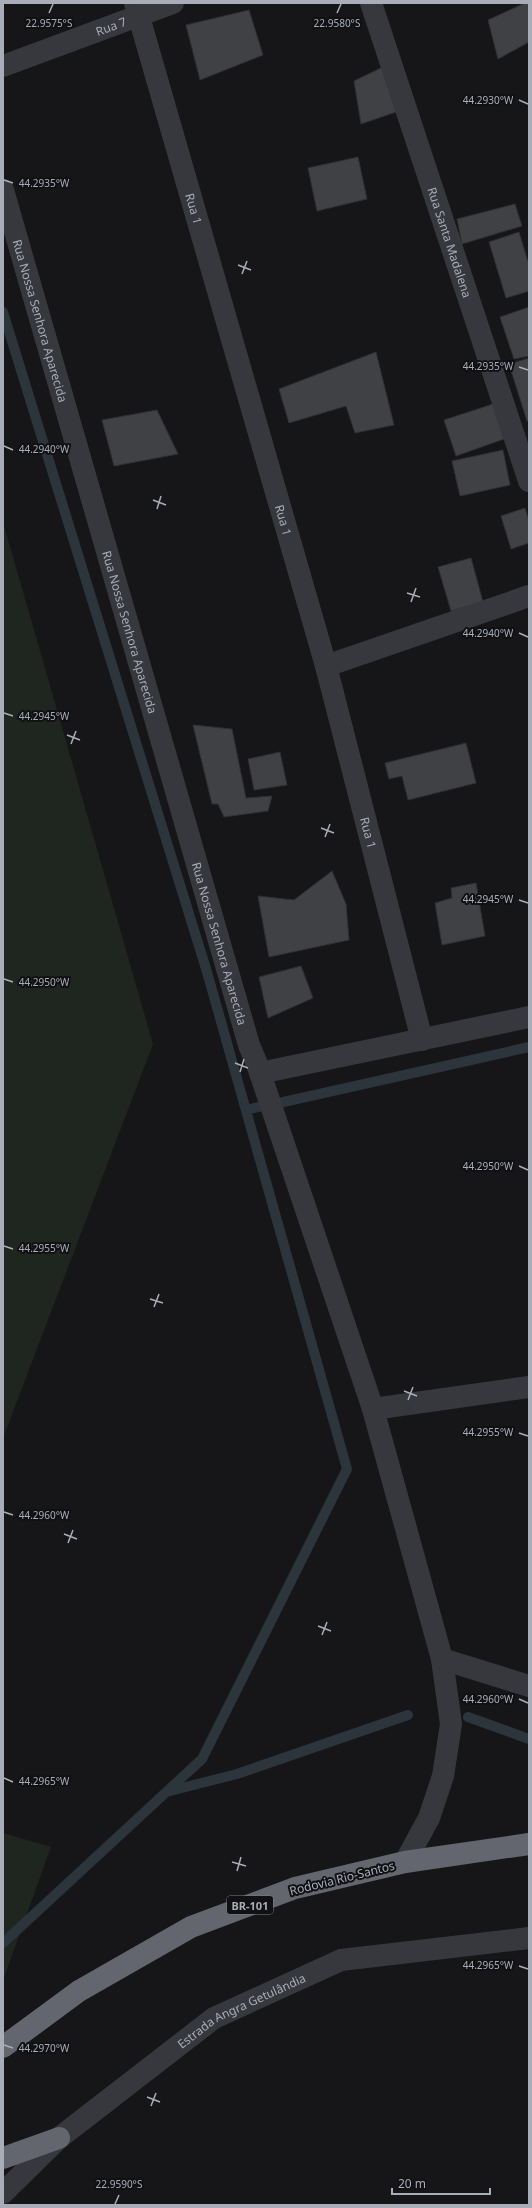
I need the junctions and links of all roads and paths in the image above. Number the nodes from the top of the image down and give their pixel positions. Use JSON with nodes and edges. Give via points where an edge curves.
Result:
{"nodes":[{"id":1,"x":173,"y":3,"type":"edge"},
{"id":2,"x":371,"y":3,"type":"edge"},
{"id":3,"x":137,"y":9,"type":"edge"},
{"id":4,"x":3,"y":66,"type":"edge"},
{"id":5,"x":3,"y":190,"type":"edge"},
{"id":6,"x":529,"y":481,"type":"edge"},
{"id":7,"x":529,"y":596,"type":"edge"},
{"id":8,"x":326,"y":666,"type":"junction"},
{"id":9,"x":529,"y":1018,"type":"edge"},
{"id":10,"x":422,"y":1040,"type":"junction"},
{"id":11,"x":260,"y":1073,"type":"junction"},
{"id":12,"x":529,"y":1387,"type":"edge"},
{"id":13,"x":373,"y":1409,"type":"junction"},
{"id":14,"x":442,"y":1659,"type":"junction"},
{"id":15,"x":529,"y":1686,"type":"edge"},
{"id":16,"x":529,"y":1844,"type":"edge"},
{"id":17,"x":405,"y":1862,"type":"junction"},
{"id":18,"x":529,"y":1938,"type":"edge"},
{"id":19,"x":3,"y":2047,"type":"edge"},
{"id":20,"x":60,"y":2138,"type":"junction"},
{"id":21,"x":3,"y":2158,"type":"edge"},
{"id":22,"x":3,"y":2193,"type":"edge"}],
"edges":[{"from":1,"to":3,"type":"street","name":"Rua 7"},
{"from":2,"to":6,"type":"street","name":"Rua Santa Madalena"},
{"from":3,"to":4,"type":"street","name":"Rua 7"},
{"from":3,"to":8,"type":"street","name":"Rua 1"},
{"from":5,"to":11,"type":"street","name":"Rua Nossa Senhora Aparecida","via":[[247,1038]]},
{"from":7,"to":8,"type":"street"},
{"from":8,"to":10,"type":"street","name":"Rua 1"},
{"from":9,"to":10,"type":"street"},
{"from":10,"to":11,"type":"street"},
{"from":11,"to":13,"type":"street","name":"Rua Nossa Senhora Aparecida"},
{"from":12,"to":13,"type":"street"},
{"from":13,"to":14,"type":"street","name":"Rua Nossa Senhora Aparecida"},
{"from":14,"to":15,"type":"street"},
{"from":14,"to":17,"type":"street","name":"Rua Nossa Senhora Aparecida","via":[[451,1724],[443,1776],[429,1818]]},
{"from":16,"to":17,"type":"highway","name":"Rodovia Rio-Santos","number":"BR-101"},
{"from":17,"to":19,"type":"highway","name":"Rodovia Rio-Santos","number":"BR-101","via":[[295,1888],[191,1927],[79,1991]]},
{"from":18,"to":20,"type":"street","name":"Estrada Angra Getulândia","via":[[341,1960],[214,2018]]},
{"from":20,"to":21,"type":"highway"},
{"from":20,"to":22,"type":"street","name":"Estrada Angra Getulândia"}]}
